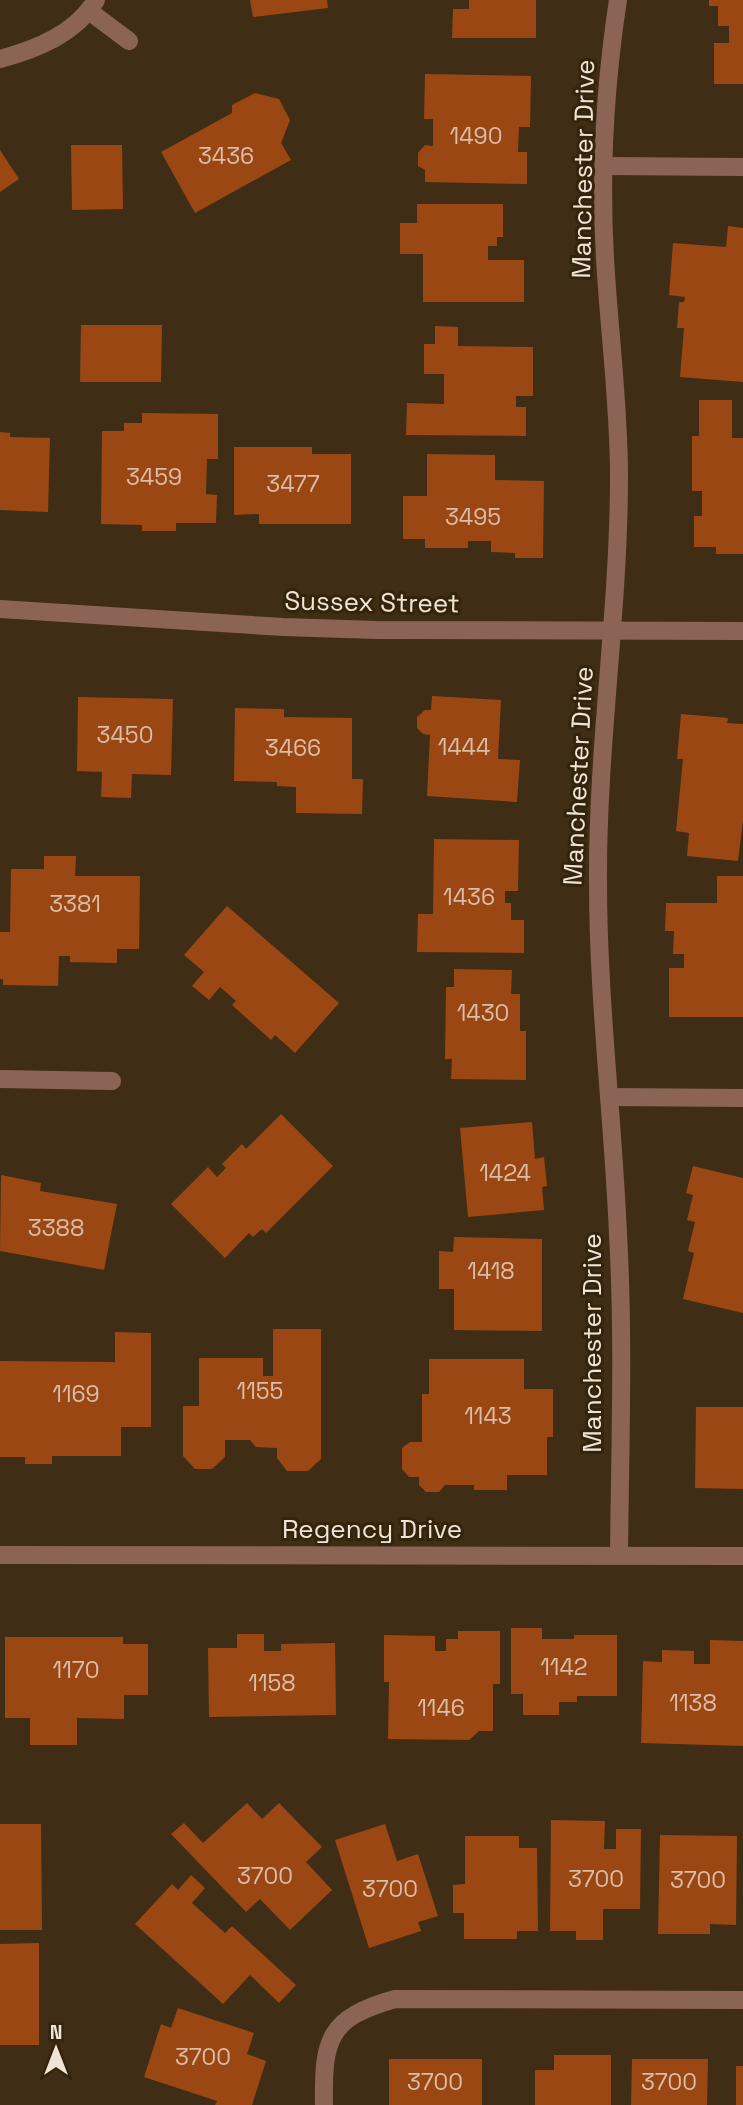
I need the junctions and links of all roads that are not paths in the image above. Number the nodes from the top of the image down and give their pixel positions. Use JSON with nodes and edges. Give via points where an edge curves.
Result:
{"nodes":[{"id":1,"x":618,"y":0,"type":"edge"},
{"id":2,"x":93,"y":6,"type":"edge"},
{"id":3,"x":129,"y":41,"type":"dead end"},
{"id":4,"x":0,"y":59,"type":"edge"},
{"id":5,"x":604,"y":166,"type":"junction"},
{"id":6,"x":743,"y":167,"type":"edge"},
{"id":7,"x":0,"y":608,"type":"edge"},
{"id":8,"x":613,"y":630,"type":"junction"},
{"id":9,"x":743,"y":631,"type":"edge"},
{"id":10,"x":0,"y":1079,"type":"edge"},
{"id":11,"x":112,"y":1081,"type":"dead end"},
{"id":12,"x":609,"y":1097,"type":"junction"},
{"id":13,"x":743,"y":1098,"type":"edge"},
{"id":14,"x":0,"y":1555,"type":"edge"},
{"id":15,"x":619,"y":1555,"type":"junction"},
{"id":16,"x":743,"y":1556,"type":"edge"},
{"id":17,"x":743,"y":2000,"type":"edge"},
{"id":18,"x":324,"y":2105,"type":"edge"}],
"edges":[{"from":1,"to":5,"type":"street","name":"Manchester Drive","via":[[607,80]]},
{"from":2,"to":3,"type":"street"},
{"from":2,"to":4,"type":"street","via":[[47,43]]},
{"from":5,"to":6,"type":"street"},
{"from":5,"to":8,"type":"street","name":"Manchester Drive","via":[[605,262],[620,460]]},
{"from":7,"to":8,"type":"street","name":"Sussex Street","via":[[283,627]]},
{"from":8,"to":9,"type":"street","name":"Sussex Street"},
{"from":8,"to":12,"type":"street","name":"Manchester Drive","via":[[600,772],[598,879]]},
{"from":10,"to":11,"type":"street"},
{"from":12,"to":13,"type":"street"},
{"from":12,"to":15,"type":"street","name":"Manchester Drive","via":[[621,1282]]},
{"from":14,"to":15,"type":"street","name":"Regency Drive"},
{"from":15,"to":16,"type":"street","name":"Regency Drive"},
{"from":17,"to":18,"type":"street","via":[[395,1999],[354,2014],[338,2028],[323,2066]]}]}
